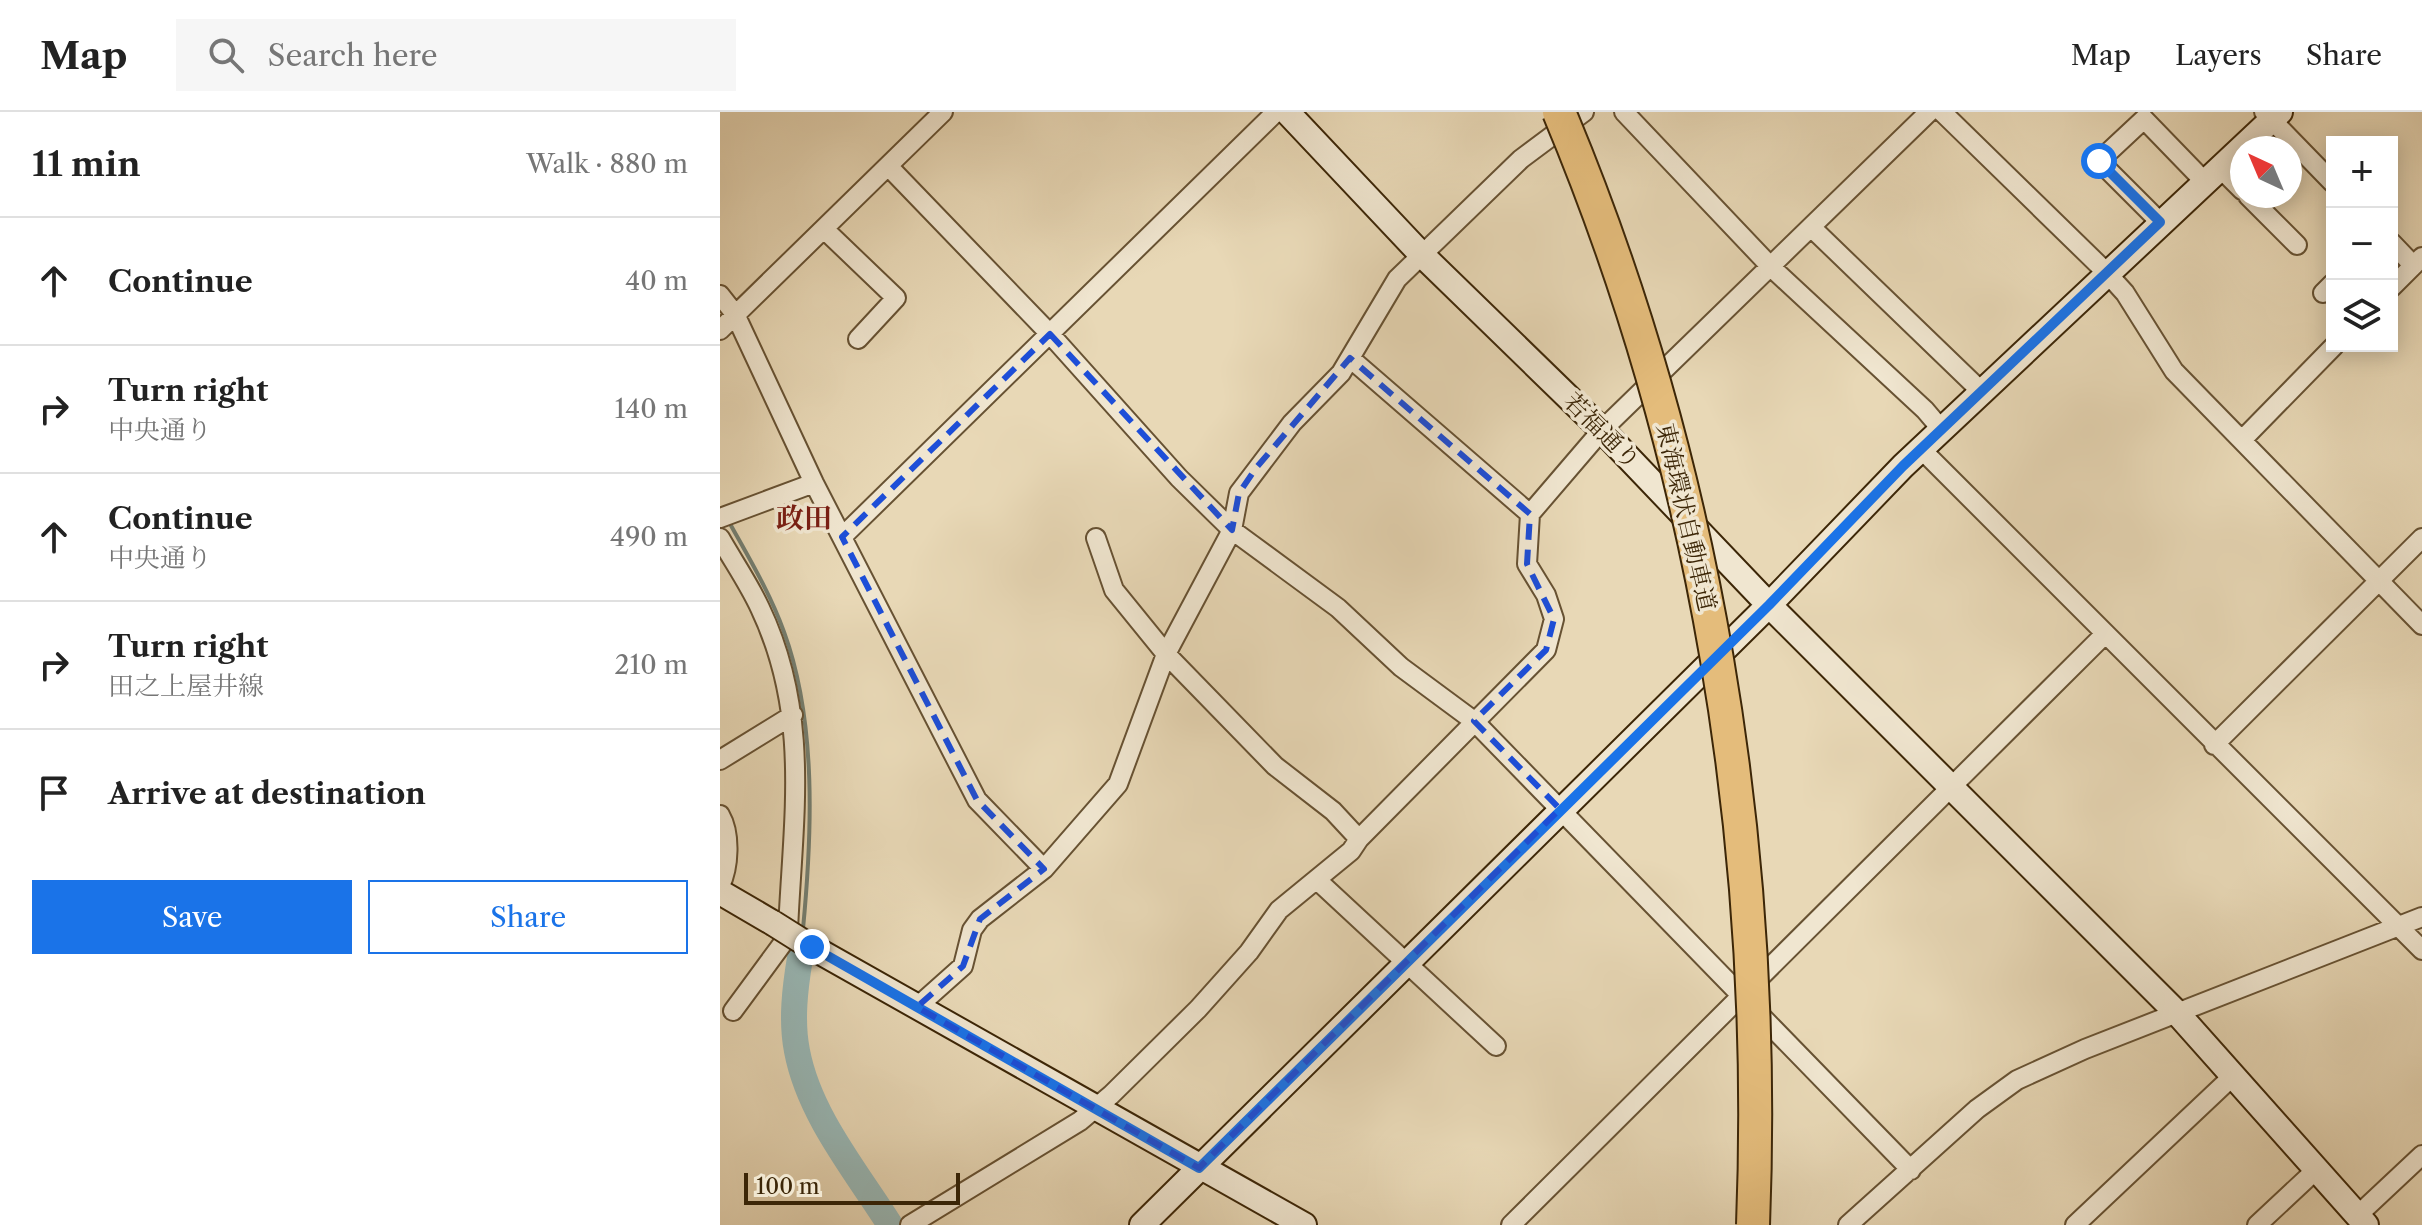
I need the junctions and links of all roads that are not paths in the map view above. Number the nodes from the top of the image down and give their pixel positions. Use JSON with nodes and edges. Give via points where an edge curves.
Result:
{"nodes":[{"id":1,"x":943,"y":112,"type":"edge"},
{"id":2,"x":1276,"y":112,"type":"edge"},
{"id":3,"x":1287,"y":112,"type":"edge"},
{"id":4,"x":1559,"y":112,"type":"edge"},
{"id":5,"x":1584,"y":112,"type":"edge"},
{"id":6,"x":1624,"y":112,"type":"edge"},
{"id":7,"x":1929,"y":112,"type":"edge"},
{"id":8,"x":1942,"y":112,"type":"edge"},
{"id":9,"x":2271,"y":114,"type":"edge"},
{"id":10,"x":889,"y":167,"type":"junction"},
{"id":11,"x":2211,"y":174,"type":"junction"},
{"id":12,"x":2326,"y":175,"type":"edge"},
{"id":13,"x":2230,"y":184,"type":"edge"},
{"id":14,"x":2260,"y":208,"type":"edge"},
{"id":15,"x":2160,"y":222,"type":"junction"},
{"id":16,"x":1812,"y":228,"type":"junction"},
{"id":17,"x":824,"y":229,"type":"junction"},
{"id":18,"x":2297,"y":245,"type":"dead end"},
{"id":19,"x":2398,"y":247,"type":"edge"},
{"id":20,"x":1420,"y":253,"type":"junction"},
{"id":21,"x":2418,"y":261,"type":"edge"},
{"id":22,"x":1772,"y":268,"type":"junction"},
{"id":23,"x":2106,"y":272,"type":"junction"},
{"id":24,"x":2398,"y":281,"type":"edge"},
{"id":25,"x":720,"y":295,"type":"edge"},
{"id":26,"x":735,"y":314,"type":"junction"},
{"id":27,"x":720,"y":330,"type":"edge"},
{"id":28,"x":1050,"y":334,"type":"junction"},
{"id":29,"x":858,"y":339,"type":"dead end"},
{"id":30,"x":2328,"y":352,"type":"edge"},
{"id":31,"x":1350,"y":358,"type":"junction"},
{"id":32,"x":1982,"y":392,"type":"junction"},
{"id":33,"x":1602,"y":430,"type":"junction"},
{"id":34,"x":1942,"y":430,"type":"junction"},
{"id":35,"x":2242,"y":440,"type":"junction"},
{"id":36,"x":1921,"y":449,"type":"junction"},
{"id":37,"x":814,"y":483,"type":"junction"},
{"id":38,"x":1530,"y":514,"type":"junction"},
{"id":39,"x":720,"y":518,"type":"edge"},
{"id":40,"x":1232,"y":530,"type":"junction"},
{"id":41,"x":842,"y":537,"type":"junction"},
{"id":42,"x":720,"y":538,"type":"edge"},
{"id":43,"x":1096,"y":538,"type":"dead end"},
{"id":44,"x":2422,"y":538,"type":"edge"},
{"id":45,"x":2379,"y":583,"type":"junction"},
{"id":46,"x":1769,"y":605,"type":"junction"},
{"id":47,"x":2422,"y":625,"type":"edge"},
{"id":48,"x":2105,"y":634,"type":"junction"},
{"id":49,"x":1166,"y":654,"type":"junction"},
{"id":50,"x":793,"y":715,"type":"junction"},
{"id":51,"x":1474,"y":721,"type":"junction"},
{"id":52,"x":2214,"y":745,"type":"junction"},
{"id":53,"x":720,"y":760,"type":"edge"},
{"id":54,"x":1951,"y":784,"type":"junction"},
{"id":55,"x":1560,"y":809,"type":"junction"},
{"id":56,"x":720,"y":815,"type":"edge"},
{"id":57,"x":1359,"y":839,"type":"junction"},
{"id":58,"x":1044,"y":869,"type":"junction"},
{"id":59,"x":1317,"y":880,"type":"junction"},
{"id":60,"x":720,"y":889,"type":"edge"},
{"id":61,"x":2422,"y":917,"type":"edge"},
{"id":62,"x":2399,"y":926,"type":"junction"},
{"id":63,"x":2422,"y":950,"type":"edge"},
{"id":64,"x":1405,"y":963,"type":"junction"},
{"id":65,"x":1740,"y":996,"type":"junction"},
{"id":66,"x":917,"y":1007,"type":"junction"},
{"id":67,"x":733,"y":1011,"type":"dead end"},
{"id":68,"x":2178,"y":1014,"type":"junction"},
{"id":69,"x":1496,"y":1046,"type":"dead end"},
{"id":70,"x":2234,"y":1075,"type":"junction"},
{"id":71,"x":1095,"y":1107,"type":"junction"},
{"id":72,"x":2422,"y":1155,"type":"edge"},
{"id":73,"x":1199,"y":1168,"type":"junction"},
{"id":74,"x":2317,"y":1169,"type":"junction"},
{"id":75,"x":1911,"y":1170,"type":"junction"},
{"id":76,"x":2362,"y":1220,"type":"edge"},
{"id":77,"x":910,"y":1225,"type":"edge"},
{"id":78,"x":1142,"y":1225,"type":"edge"},
{"id":79,"x":1304,"y":1225,"type":"edge"},
{"id":80,"x":1511,"y":1225,"type":"edge"},
{"id":81,"x":1753,"y":1225,"type":"edge"},
{"id":82,"x":1848,"y":1225,"type":"edge"},
{"id":83,"x":2075,"y":1225,"type":"edge"},
{"id":84,"x":2257,"y":1225,"type":"edge"}],
"edges":[{"from":1,"to":10,"type":"street"},
{"from":2,"to":28,"type":"street"},
{"from":3,"to":20,"type":"street","name":"若福通り"},
{"from":4,"to":81,"type":"highway","name":"東海環状自動車道","bridge":true,"via":[[1655,389],[1713,635],[1739,820],[1755,996]]},
{"from":5,"to":20,"type":"street","via":[[1521,159]]},
{"from":6,"to":22,"type":"street"},
{"from":7,"to":16,"type":"street"},
{"from":8,"to":23,"type":"street"},
{"from":9,"to":11,"type":"street"},
{"from":9,"to":12,"type":"street"},
{"from":10,"to":17,"type":"street"},
{"from":10,"to":28,"type":"street"},
{"from":11,"to":13,"type":"street"},
{"from":11,"to":15,"type":"street"},
{"from":11,"to":15,"type":"street","via":[[2144,119],[2121,140],[2099,161]]},
{"from":14,"to":18,"type":"street"},
{"from":15,"to":23,"type":"street"},
{"from":16,"to":22,"type":"street"},
{"from":16,"to":32,"type":"street"},
{"from":17,"to":26,"type":"street"},
{"from":17,"to":29,"type":"street","via":[[896,298]]},
{"from":19,"to":21,"type":"street"},
{"from":20,"to":31,"type":"street","via":[[1397,279]]},
{"from":20,"to":33,"type":"street","name":"若福通り"},
{"from":21,"to":24,"type":"street"},
{"from":22,"to":33,"type":"street"},
{"from":22,"to":34,"type":"street"},
{"from":23,"to":32,"type":"street"},
{"from":23,"to":35,"type":"street","via":[[2174,371]]},
{"from":25,"to":26,"type":"street"},
{"from":26,"to":27,"type":"street"},
{"from":26,"to":37,"type":"street"},
{"from":28,"to":40,"type":"street"},
{"from":28,"to":41,"type":"street"},
{"from":30,"to":35,"type":"street"},
{"from":31,"to":38,"type":"street"},
{"from":31,"to":40,"type":"street","via":[[1256,468],[1239,493]]},
{"from":32,"to":34,"type":"street"},
{"from":33,"to":38,"type":"street"},
{"from":33,"to":46,"type":"street","name":"若福通り"},
{"from":34,"to":36,"type":"street"},
{"from":35,"to":45,"type":"street"},
{"from":36,"to":46,"type":"street"},
{"from":36,"to":48,"type":"street"},
{"from":37,"to":39,"type":"street"},
{"from":37,"to":41,"type":"street"},
{"from":38,"to":51,"type":"street","via":[[1527,564],[1554,619],[1546,650]]},
{"from":40,"to":49,"type":"street"},
{"from":40,"to":51,"type":"street","via":[[1338,608],[1401,667]]},
{"from":41,"to":58,"type":"street","via":[[977,800]]},
{"from":42,"to":50,"type":"street","via":[[760,608]]},
{"from":43,"to":49,"type":"street","via":[[1114,590]]},
{"from":44,"to":45,"type":"street"},
{"from":45,"to":47,"type":"street"},
{"from":45,"to":52,"type":"street"},
{"from":46,"to":54,"type":"street","name":"若福通り"},
{"from":46,"to":55,"type":"street"},
{"from":48,"to":52,"type":"street"},
{"from":48,"to":54,"type":"street"},
{"from":49,"to":57,"type":"street","via":[[1275,766],[1333,811]]},
{"from":49,"to":58,"type":"street","via":[[1118,784]]},
{"from":50,"to":53,"type":"street"},
{"from":50,"to":67,"type":"street","via":[[798,786],[788,930]]},
{"from":51,"to":55,"type":"street"},
{"from":51,"to":57,"type":"street"},
{"from":52,"to":62,"type":"street"},
{"from":54,"to":65,"type":"street"},
{"from":54,"to":68,"type":"street","name":"若福通り"},
{"from":55,"to":64,"type":"street"},
{"from":55,"to":65,"type":"street"},
{"from":56,"to":60,"type":"street","via":[[728,870]]},
{"from":57,"to":59,"type":"street"},
{"from":58,"to":66,"type":"street","via":[[980,919],[963,966]]},
{"from":59,"to":64,"type":"street"},
{"from":59,"to":71,"type":"street","via":[[1279,910],[1198,1009]]},
{"from":60,"to":66,"type":"street","bridge":true},
{"from":61,"to":62,"type":"street"},
{"from":62,"to":63,"type":"street"},
{"from":62,"to":68,"type":"street"},
{"from":64,"to":69,"type":"street"},
{"from":64,"to":73,"type":"street"},
{"from":65,"to":75,"type":"street"},
{"from":65,"to":80,"type":"street"},
{"from":66,"to":71,"type":"street"},
{"from":68,"to":70,"type":"street","name":"若福通り"},
{"from":68,"to":75,"type":"street","via":[[2017,1080]]},
{"from":70,"to":74,"type":"street","name":"若福通り"},
{"from":70,"to":83,"type":"street"},
{"from":71,"to":73,"type":"street"},
{"from":71,"to":77,"type":"street"},
{"from":72,"to":76,"type":"street"},
{"from":73,"to":78,"type":"street"},
{"from":73,"to":79,"type":"street"},
{"from":74,"to":76,"type":"street","name":"若福通り"},
{"from":74,"to":84,"type":"street"},
{"from":75,"to":82,"type":"street"}]}
